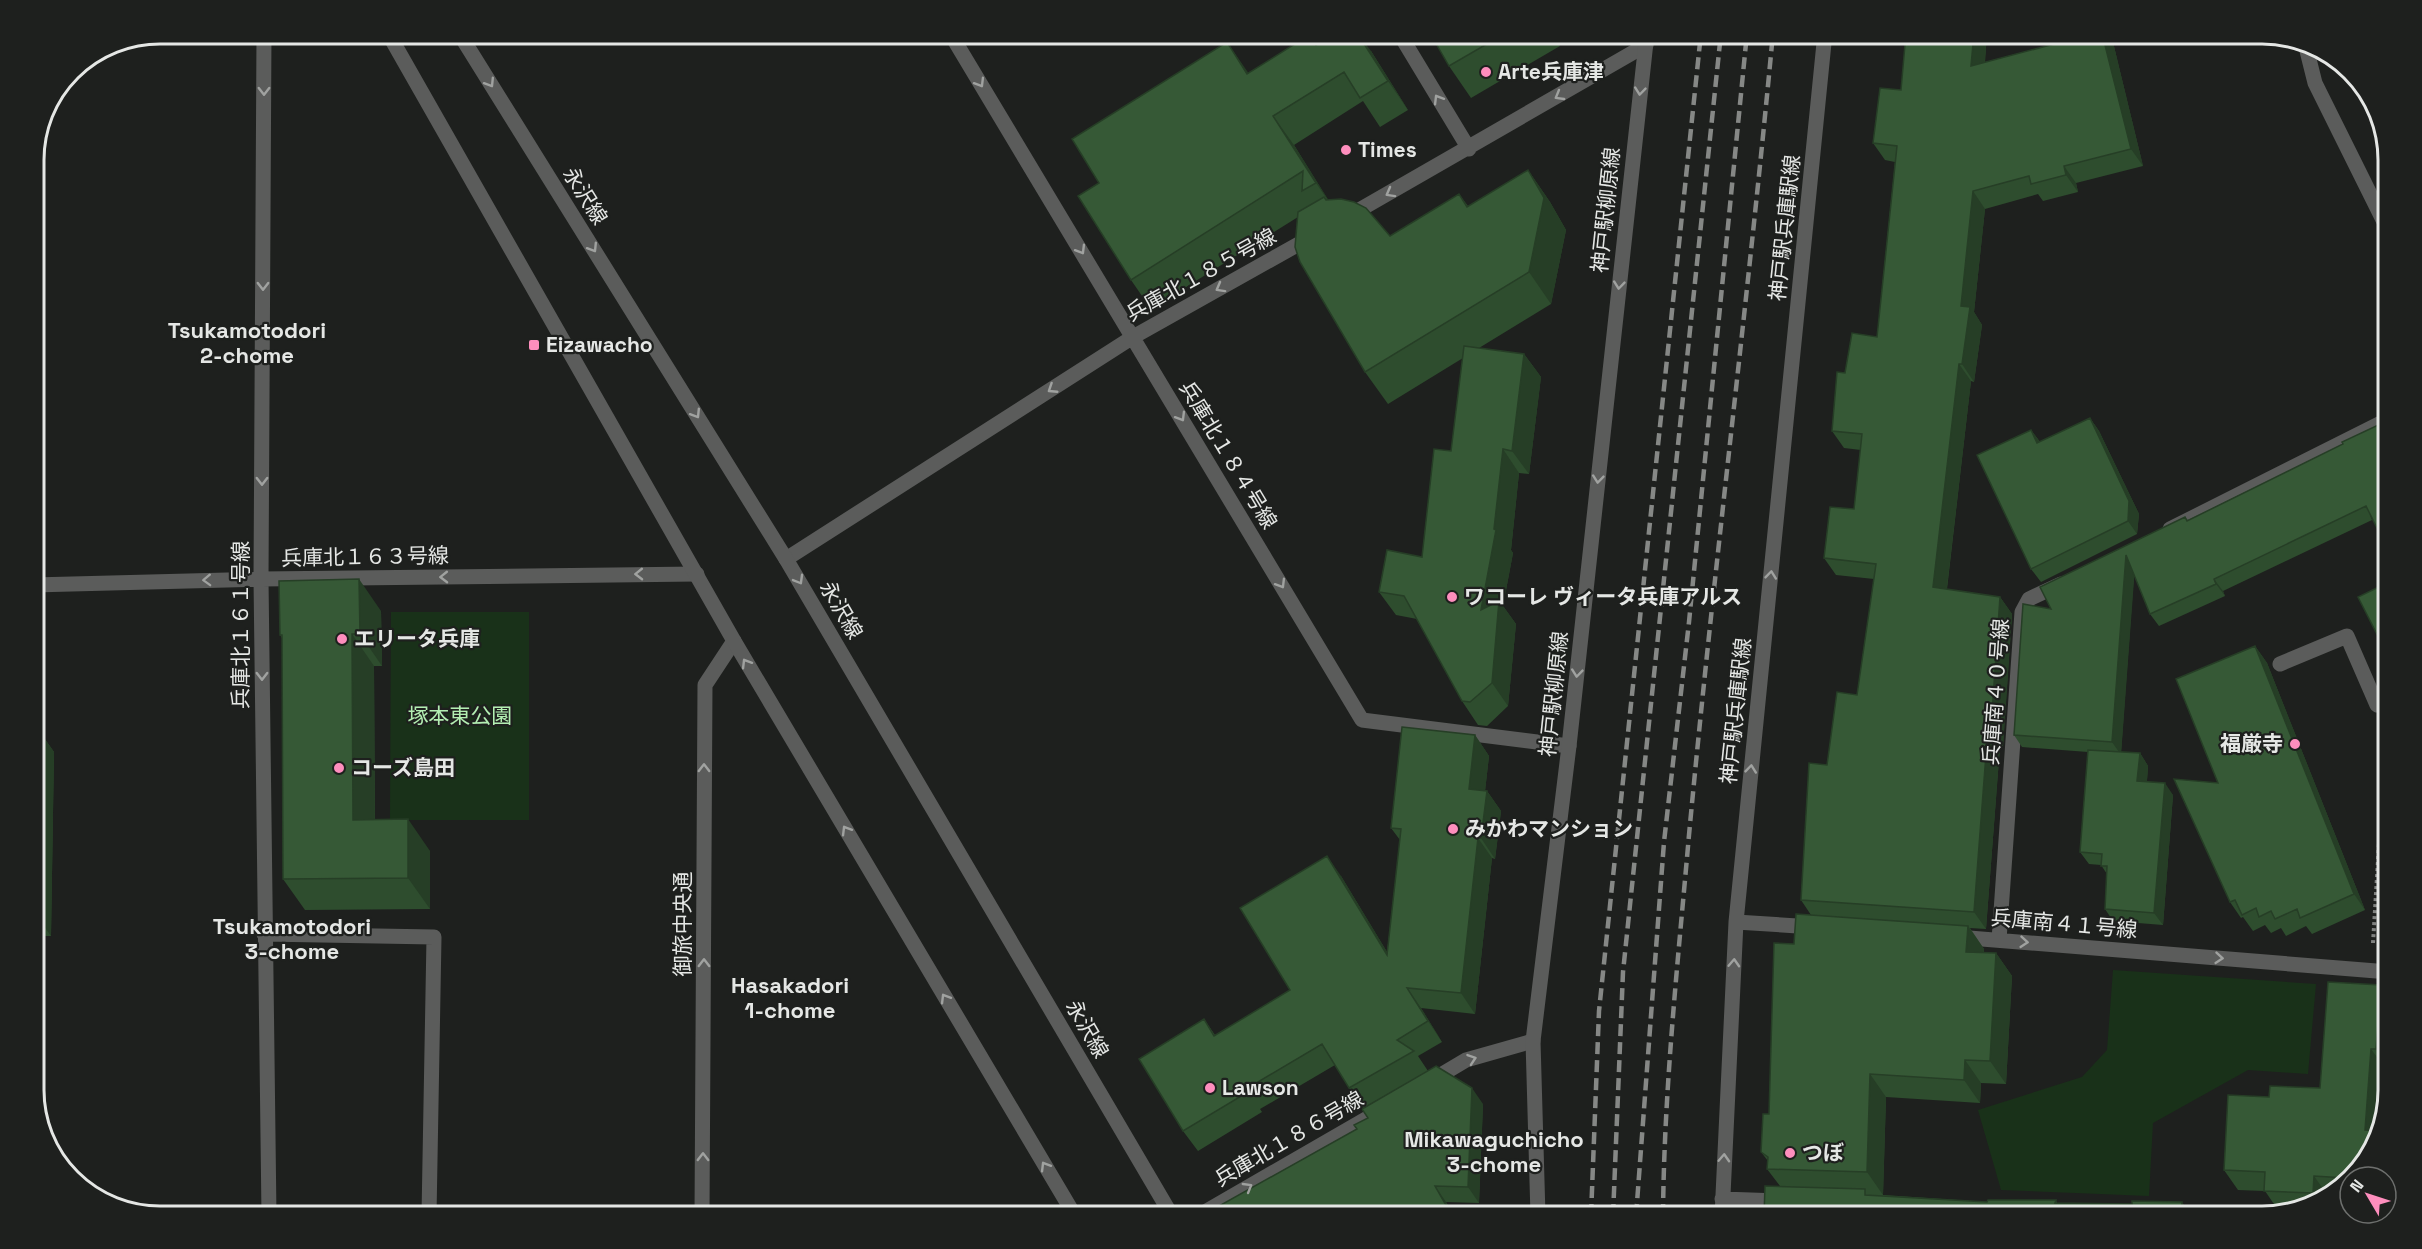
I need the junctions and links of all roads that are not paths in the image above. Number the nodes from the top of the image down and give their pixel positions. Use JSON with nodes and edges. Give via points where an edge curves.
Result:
{"nodes":[{"id":1,"x":264,"y":44,"type":"edge"},
{"id":2,"x":394,"y":44,"type":"edge"},
{"id":3,"x":466,"y":44,"type":"edge"},
{"id":4,"x":957,"y":44,"type":"edge"},
{"id":5,"x":1406,"y":44,"type":"edge"},
{"id":6,"x":1638,"y":44,"type":"edge"},
{"id":7,"x":1645,"y":44,"type":"edge"},
{"id":8,"x":1824,"y":44,"type":"edge"},
{"id":9,"x":2307,"y":53,"type":"edge"},
{"id":10,"x":1468,"y":149,"type":"junction"},
{"id":11,"x":2378,"y":210,"type":"edge"},
{"id":12,"x":1133,"y":337,"type":"junction"},
{"id":13,"x":2378,"y":425,"type":"edge"},
{"id":14,"x":2156,"y":536,"type":"edge"},
{"id":15,"x":786,"y":558,"type":"junction"},
{"id":16,"x":697,"y":574,"type":"junction"},
{"id":17,"x":2072,"y":578,"type":"edge"},
{"id":18,"x":261,"y":579,"type":"junction"},
{"id":19,"x":44,"y":585,"type":"edge"},
{"id":20,"x":734,"y":641,"type":"junction"},
{"id":21,"x":2280,"y":664,"type":"dead end"},
{"id":22,"x":2378,"y":693,"type":"edge"},
{"id":23,"x":1569,"y":746,"type":"junction"},
{"id":24,"x":1736,"y":922,"type":"junction"},
{"id":25,"x":1827,"y":928,"type":"edge"},
{"id":26,"x":264,"y":933,"type":"junction"},
{"id":27,"x":1942,"y":936,"type":"edge"},
{"id":28,"x":1999,"y":940,"type":"junction"},
{"id":29,"x":2378,"y":971,"type":"edge"},
{"id":30,"x":1533,"y":1041,"type":"junction"},
{"id":31,"x":1414,"y":1090,"type":"edge"},
{"id":32,"x":1394,"y":1102,"type":"edge"},
{"id":33,"x":1722,"y":1199,"type":"junction"},
{"id":34,"x":1793,"y":1202,"type":"edge"},
{"id":35,"x":269,"y":1206,"type":"edge"},
{"id":36,"x":429,"y":1206,"type":"edge"},
{"id":37,"x":702,"y":1206,"type":"edge"},
{"id":38,"x":1069,"y":1206,"type":"edge"},
{"id":39,"x":1166,"y":1206,"type":"edge"},
{"id":40,"x":1215,"y":1206,"type":"edge"},
{"id":41,"x":1538,"y":1206,"type":"edge"},
{"id":42,"x":1722,"y":1206,"type":"edge"}],
"edges":[{"from":1,"to":18,"type":"street","name":"兵庫北１６１号線","one_way":true},
{"from":2,"to":16,"type":"street"},
{"from":3,"to":15,"type":"street","name":"永沢線","one_way":true},
{"from":4,"to":12,"type":"street","name":"兵庫北１８４号線","one_way":true},
{"from":10,"to":5,"type":"street","one_way":true},
{"from":6,"to":10,"type":"street","name":"兵庫北１８５号線","one_way":true},
{"from":7,"to":23,"type":"street","name":"神戸駅柳原線","one_way":true},
{"from":24,"to":8,"type":"street","name":"神戸駅兵庫駅線","one_way":true},
{"from":9,"to":11,"type":"street","via":[[2315,83]]},
{"from":10,"to":12,"type":"street","name":"兵庫北１８５号線","one_way":true},
{"from":12,"to":15,"type":"street","name":"兵庫北１８５号線","one_way":true},
{"from":12,"to":23,"type":"street","name":"兵庫北１８４号線","one_way":true,"via":[[1362,720]]},
{"from":13,"to":14,"type":"street"},
{"from":15,"to":39,"type":"street","name":"永沢線","one_way":true},
{"from":16,"to":18,"type":"street","name":"兵庫北１６３号線","one_way":true},
{"from":16,"to":20,"type":"street"},
{"from":17,"to":28,"type":"street","name":"兵庫南４０号線","via":[[2030,599],[2022,612]]},
{"from":18,"to":19,"type":"street","name":"兵庫北１６３号線","one_way":true},
{"from":18,"to":26,"type":"street","name":"兵庫北１６１号線","one_way":true},
{"from":37,"to":20,"type":"street","name":"御旅中央通","one_way":true,"via":[[705,685]]},
{"from":38,"to":20,"type":"street","one_way":true},
{"from":21,"to":22,"type":"street","via":[[2347,636]]},
{"from":23,"to":30,"type":"street","name":"神戸駅柳原線"},
{"from":24,"to":25,"type":"street"},
{"from":33,"to":24,"type":"street","name":"神戸駅兵庫駅線","one_way":true},
{"from":26,"to":35,"type":"street","name":"兵庫北１６１号線"},
{"from":26,"to":36,"type":"street","via":[[434,937]]},
{"from":27,"to":28,"type":"street","name":"兵庫南４１号線"},
{"from":28,"to":29,"type":"street","name":"兵庫南４１号線","one_way":true},
{"from":31,"to":30,"type":"street","one_way":true,"via":[[1466,1060]]},
{"from":30,"to":41,"type":"street","name":"神戸駅柳原線"},
{"from":40,"to":32,"type":"street","name":"兵庫北１８６号線","one_way":true},
{"from":33,"to":34,"type":"street"},
{"from":33,"to":42,"type":"street","name":"神戸駅兵庫駅線"}]}
